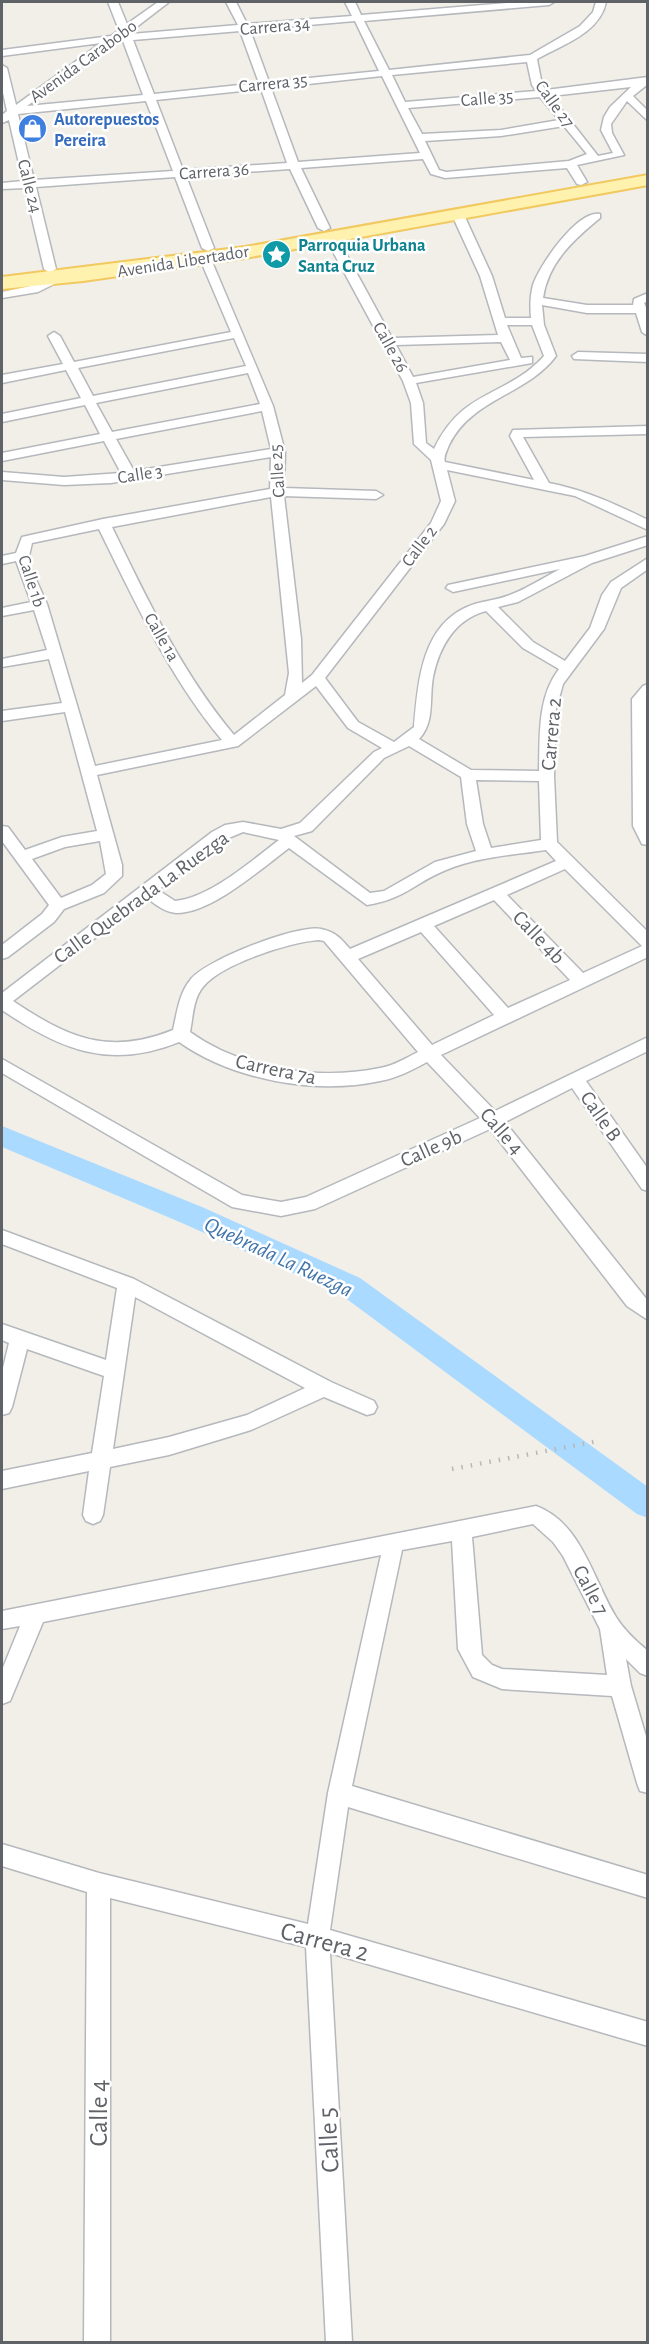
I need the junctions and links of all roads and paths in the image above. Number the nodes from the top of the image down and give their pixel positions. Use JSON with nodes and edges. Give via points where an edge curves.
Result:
{"nodes":[{"id":1,"x":113,"y":2,"type":"edge"},
{"id":2,"x":164,"y":2,"type":"edge"},
{"id":3,"x":231,"y":2,"type":"edge"},
{"id":4,"x":350,"y":2,"type":"edge"},
{"id":5,"x":549,"y":2,"type":"edge"},
{"id":6,"x":601,"y":2,"type":"edge"},
{"id":7,"x":359,"y":19,"type":"junction"},
{"id":8,"x":244,"y":28,"type":"junction"},
{"id":9,"x":125,"y":34,"type":"junction"},
{"id":10,"x":111,"y":39,"type":"junction"},
{"id":11,"x":2,"y":53,"type":"edge"},
{"id":12,"x":532,"y":58,"type":"junction"},
{"id":13,"x":2,"y":68,"type":"edge"},
{"id":14,"x":383,"y":72,"type":"junction"},
{"id":15,"x":263,"y":84,"type":"junction"},
{"id":16,"x":646,"y":86,"type":"edge"},
{"id":17,"x":543,"y":94,"type":"junction"},
{"id":18,"x":628,"y":96,"type":"junction"},
{"id":19,"x":149,"y":97,"type":"junction"},
{"id":20,"x":401,"y":105,"type":"junction"},
{"id":21,"x":14,"y":117,"type":"junction"},
{"id":22,"x":648,"y":118,"type":"edge"},
{"id":23,"x":2,"y":122,"type":"edge"},
{"id":24,"x":566,"y":122,"type":"junction"},
{"id":25,"x":417,"y":138,"type":"junction"},
{"id":26,"x":426,"y":156,"type":"junction"},
{"id":27,"x":576,"y":163,"type":"junction"},
{"id":28,"x":294,"y":166,"type":"junction"},
{"id":29,"x":648,"y":170,"type":"edge"},
{"id":30,"x":177,"y":173,"type":"junction"},
{"id":31,"x":648,"y":180,"type":"edge"},
{"id":32,"x":582,"y":182,"type":"junction"},
{"id":33,"x":29,"y":184,"type":"junction"},
{"id":34,"x":2,"y":186,"type":"edge"},
{"id":35,"x":458,"y":215,"type":"junction"},
{"id":36,"x":596,"y":216,"type":"dead end"},
{"id":37,"x":327,"y":232,"type":"junction"},
{"id":38,"x":207,"y":253,"type":"junction"},
{"id":39,"x":2,"y":273,"type":"edge"},
{"id":40,"x":52,"y":274,"type":"junction"},
{"id":41,"x":2,"y":283,"type":"edge"},
{"id":42,"x":2,"y":295,"type":"edge"},
{"id":43,"x":648,"y":296,"type":"edge"},
{"id":44,"x":537,"y":301,"type":"junction"},
{"id":45,"x":638,"y":309,"type":"junction"},
{"id":46,"x":537,"y":321,"type":"junction"},
{"id":47,"x":501,"y":322,"type":"junction"},
{"id":48,"x":648,"y":332,"type":"edge"},
{"id":49,"x":238,"y":334,"type":"junction"},
{"id":50,"x":54,"y":336,"type":"dead end"},
{"id":51,"x":505,"y":338,"type":"junction"},
{"id":52,"x":389,"y":342,"type":"junction"},
{"id":53,"x":550,"y":356,"type":"junction"},
{"id":54,"x":578,"y":356,"type":"dead end"},
{"id":55,"x":648,"y":358,"type":"edge"},
{"id":56,"x":518,"y":362,"type":"junction"},
{"id":57,"x":70,"y":367,"type":"junction"},
{"id":58,"x":253,"y":368,"type":"junction"},
{"id":59,"x":2,"y":379,"type":"edge"},
{"id":60,"x":409,"y":381,"type":"junction"},
{"id":61,"x":90,"y":401,"type":"junction"},
{"id":62,"x":267,"y":406,"type":"junction"},
{"id":63,"x":2,"y":418,"type":"edge"},
{"id":64,"x":648,"y":430,"type":"edge"},
{"id":65,"x":109,"y":435,"type":"junction"},
{"id":66,"x":278,"y":452,"type":"junction"},
{"id":67,"x":2,"y":457,"type":"edge"},
{"id":68,"x":438,"y":462,"type":"junction"},
{"id":69,"x":2,"y":476,"type":"edge"},
{"id":70,"x":130,"y":477,"type":"junction"},
{"id":71,"x":544,"y":486,"type":"junction"},
{"id":72,"x":277,"y":492,"type":"junction"},
{"id":73,"x":376,"y":495,"type":"dead end"},
{"id":74,"x":103,"y":523,"type":"junction"},
{"id":75,"x":648,"y":526,"type":"edge"},
{"id":76,"x":648,"y":540,"type":"edge"},
{"id":77,"x":21,"y":556,"type":"junction"},
{"id":78,"x":2,"y":560,"type":"edge"},
{"id":79,"x":587,"y":560,"type":"junction"},
{"id":80,"x":648,"y":562,"type":"edge"},
{"id":81,"x":626,"y":577,"type":"junction"},
{"id":82,"x":648,"y":580,"type":"edge"},
{"id":83,"x":453,"y":588,"type":"dead end"},
{"id":84,"x":40,"y":604,"type":"junction"},
{"id":85,"x":489,"y":606,"type":"junction"},
{"id":86,"x":2,"y":612,"type":"edge"},
{"id":87,"x":55,"y":653,"type":"junction"},
{"id":88,"x":2,"y":663,"type":"edge"},
{"id":89,"x":566,"y":667,"type":"junction"},
{"id":90,"x":317,"y":678,"type":"junction"},
{"id":91,"x":648,"y":689,"type":"edge"},
{"id":92,"x":292,"y":695,"type":"junction"},
{"id":93,"x":71,"y":706,"type":"junction"},
{"id":94,"x":2,"y":716,"type":"edge"},
{"id":95,"x":409,"y":740,"type":"junction"},
{"id":96,"x":233,"y":743,"type":"junction"},
{"id":97,"x":392,"y":747,"type":"junction"},
{"id":98,"x":89,"y":772,"type":"junction"},
{"id":99,"x":468,"y":775,"type":"junction"},
{"id":100,"x":546,"y":776,"type":"junction"},
{"id":101,"x":2,"y":831,"type":"edge"},
{"id":102,"x":106,"y":835,"type":"junction"},
{"id":103,"x":284,"y":838,"type":"junction"},
{"id":104,"x":648,"y":840,"type":"edge"},
{"id":105,"x":549,"y":844,"type":"junction"},
{"id":106,"x":485,"y":855,"type":"junction"},
{"id":107,"x":23,"y":858,"type":"junction"},
{"id":108,"x":565,"y":863,"type":"junction"},
{"id":109,"x":147,"y":890,"type":"junction"},
{"id":110,"x":496,"y":893,"type":"junction"},
{"id":111,"x":58,"y":905,"type":"junction"},
{"id":112,"x":424,"y":925,"type":"junction"},
{"id":113,"x":648,"y":942,"type":"edge"},
{"id":114,"x":648,"y":950,"type":"edge"},
{"id":115,"x":2,"y":954,"type":"edge"},
{"id":116,"x":348,"y":957,"type":"junction"},
{"id":117,"x":581,"y":981,"type":"junction"},
{"id":118,"x":2,"y":1002,"type":"edge"},
{"id":119,"x":506,"y":1017,"type":"junction"},
{"id":120,"x":181,"y":1034,"type":"junction"},
{"id":121,"x":648,"y":1043,"type":"edge"},
{"id":122,"x":429,"y":1053,"type":"junction"},
{"id":123,"x":2,"y":1065,"type":"edge"},
{"id":124,"x":575,"y":1079,"type":"junction"},
{"id":125,"x":494,"y":1120,"type":"junction"},
{"id":126,"x":648,"y":1184,"type":"edge"},
{"id":127,"x":2,"y":1237,"type":"edge"},
{"id":128,"x":127,"y":1284,"type":"junction"},
{"id":129,"x":648,"y":1312,"type":"edge"},
{"id":130,"x":2,"y":1332,"type":"edge"},
{"id":131,"x":20,"y":1338,"type":"junction"},
{"id":132,"x":113,"y":1371,"type":"junction"},
{"id":133,"x":324,"y":1388,"type":"junction"},
{"id":134,"x":2,"y":1407,"type":"edge"},
{"id":135,"x":368,"y":1407,"type":"dead end"},
{"id":136,"x":101,"y":1461,"type":"junction"},
{"id":137,"x":2,"y":1480,"type":"edge"},
{"id":138,"x":93,"y":1515,"type":"dead end"},
{"id":139,"x":461,"y":1529,"type":"junction"},
{"id":140,"x":394,"y":1542,"type":"junction"},
{"id":141,"x":35,"y":1616,"type":"junction"},
{"id":142,"x":2,"y":1620,"type":"edge"},
{"id":143,"x":610,"y":1627,"type":"junction"},
{"id":144,"x":648,"y":1666,"type":"edge"},
{"id":145,"x":620,"y":1686,"type":"junction"},
{"id":146,"x":2,"y":1694,"type":"edge"},
{"id":147,"x":648,"y":1784,"type":"edge"},
{"id":148,"x":339,"y":1793,"type":"junction"},
{"id":149,"x":2,"y":1855,"type":"edge"},
{"id":150,"x":99,"y":1884,"type":"junction"},
{"id":151,"x":648,"y":1887,"type":"edge"},
{"id":152,"x":317,"y":1938,"type":"junction"},
{"id":153,"x":648,"y":2034,"type":"edge"},
{"id":154,"x":98,"y":2343,"type":"edge"},
{"id":155,"x":339,"y":2343,"type":"edge"}],
"edges":[{"from":1,"to":9,"type":"street","name":"Calle 25"},
{"from":2,"to":9,"type":"street","name":"Avenida Carabobo"},
{"from":3,"to":8,"type":"street","name":"Calle 26"},
{"from":4,"to":7,"type":"street"},
{"from":5,"to":7,"type":"street","name":"Carrera 34"},
{"from":6,"to":12,"type":"street","name":"Calle 27","via":[[590,24]]},
{"from":7,"to":8,"type":"street","name":"Carrera 34"},
{"from":7,"to":14,"type":"street"},
{"from":8,"to":9,"type":"street","name":"Carrera 34"},
{"from":8,"to":15,"type":"street","name":"Calle 26"},
{"from":9,"to":10,"type":"street","name":"Avenida Carabobo"},
{"from":9,"to":19,"type":"street","name":"Calle 25"},
{"from":10,"to":11,"type":"street"},
{"from":10,"to":21,"type":"street","name":"Avenida Carabobo"},
{"from":12,"to":14,"type":"street","name":"Carrera 35"},
{"from":12,"to":17,"type":"street","name":"Calle 27","via":[[537,85]]},
{"from":13,"to":21,"type":"street","name":"Calle 24"},
{"from":14,"to":15,"type":"street","name":"Carrera 35"},
{"from":14,"to":20,"type":"street"},
{"from":15,"to":19,"type":"street","name":"Carrera 35"},
{"from":15,"to":28,"type":"street","name":"Calle 26"},
{"from":16,"to":17,"type":"street","name":"Calle 35"},
{"from":16,"to":18,"type":"street"},
{"from":17,"to":20,"type":"street","name":"Calle 35"},
{"from":17,"to":24,"type":"street","name":"Calle 27"},
{"from":18,"to":22,"type":"street"},
{"from":18,"to":27,"type":"street","via":[[606,122],[619,155]]},
{"from":19,"to":21,"type":"street","name":"Carrera 35"},
{"from":19,"to":30,"type":"street","name":"Calle 25"},
{"from":20,"to":25,"type":"street"},
{"from":21,"to":23,"type":"street","name":"Carrera 35"},
{"from":21,"to":33,"type":"street","name":"Calle 24"},
{"from":24,"to":25,"type":"street","via":[[501,133]]},
{"from":24,"to":27,"type":"street","name":"Calle 27","via":[[593,156]]},
{"from":25,"to":26,"type":"street"},
{"from":26,"to":27,"type":"street","via":[[435,172],[445,175]]},
{"from":26,"to":28,"type":"street","name":"Carrera 36"},
{"from":27,"to":32,"type":"street"},
{"from":28,"to":30,"type":"street","name":"Carrera 36"},
{"from":28,"to":37,"type":"street","name":"Calle 26"},
{"from":29,"to":32,"type":"main road","name":"Avenida Libertador"},
{"from":30,"to":33,"type":"street","name":"Carrera 36"},
{"from":30,"to":38,"type":"street","name":"Calle 25"},
{"from":31,"to":35,"type":"main road","name":"Avenida Libertador"},
{"from":32,"to":37,"type":"main road","name":"Avenida Libertador"},
{"from":33,"to":34,"type":"street","name":"Carrera 36"},
{"from":33,"to":40,"type":"street","name":"Calle 24"},
{"from":35,"to":37,"type":"main road","name":"Avenida Libertador"},
{"from":35,"to":47,"type":"street","via":[[486,276]]},
{"from":36,"to":44,"type":"street","via":[[568,237],[549,259]]},
{"from":37,"to":38,"type":"main road","name":"Avenida Libertador"},
{"from":37,"to":52,"type":"street","name":"Calle 26"},
{"from":38,"to":40,"type":"main road","name":"Avenida Libertador"},
{"from":38,"to":49,"type":"street","name":"Calle 25"},
{"from":39,"to":40,"type":"main road","name":"Avenida Libertador"},
{"from":40,"to":41,"type":"main road","name":"Avenida Libertador"},
{"from":40,"to":42,"type":"street","via":[[34,289]]},
{"from":43,"to":45,"type":"street","via":[[640,298]]},
{"from":44,"to":45,"type":"street","via":[[587,309]]},
{"from":44,"to":46,"type":"street"},
{"from":45,"to":48,"type":"street"},
{"from":46,"to":47,"type":"street"},
{"from":46,"to":53,"type":"street"},
{"from":47,"to":51,"type":"street"},
{"from":49,"to":57,"type":"street"},
{"from":49,"to":58,"type":"street","name":"Calle 25"},
{"from":50,"to":57,"type":"street"},
{"from":51,"to":52,"type":"street"},
{"from":51,"to":56,"type":"street"},
{"from":52,"to":60,"type":"street","name":"Calle 26"},
{"from":53,"to":56,"type":"street"},
{"from":53,"to":68,"type":"street","via":[[541,369],[465,413],[449,432]]},
{"from":54,"to":55,"type":"street"},
{"from":56,"to":60,"type":"street"},
{"from":57,"to":59,"type":"street"},
{"from":57,"to":61,"type":"street"},
{"from":58,"to":61,"type":"street"},
{"from":58,"to":62,"type":"street","name":"Calle 25"},
{"from":60,"to":68,"type":"street","name":"Calle 26","via":[[417,403],[420,444]]},
{"from":61,"to":63,"type":"street"},
{"from":61,"to":65,"type":"street"},
{"from":62,"to":65,"type":"street"},
{"from":62,"to":66,"type":"street","name":"Calle 25"},
{"from":64,"to":71,"type":"street","via":[[518,433],[516,436]]},
{"from":65,"to":67,"type":"street"},
{"from":65,"to":70,"type":"street"},
{"from":66,"to":70,"type":"street","name":"Calle 3"},
{"from":66,"to":72,"type":"street","name":"Calle 25"},
{"from":68,"to":71,"type":"street"},
{"from":68,"to":90,"type":"street","name":"Calle 2","via":[[448,501],[437,524]]},
{"from":69,"to":70,"type":"street","name":"Calle 3","via":[[81,481]]},
{"from":71,"to":75,"type":"street","via":[[600,501]]},
{"from":72,"to":73,"type":"street","name":"Calle 1b"},
{"from":72,"to":74,"type":"street","name":"Calle 1b"},
{"from":72,"to":92,"type":"street","name":"Calle 25","via":[[294,639],[296,673]]},
{"from":74,"to":77,"type":"street","name":"Calle 1b","via":[[27,540],[21,547]]},
{"from":74,"to":96,"type":"street","name":"Calle 1a","via":[[148,615],[206,711]]},
{"from":76,"to":79,"type":"street"},
{"from":77,"to":78,"type":"street"},
{"from":77,"to":84,"type":"street","name":"Calle 1b"},
{"from":79,"to":83,"type":"street"},
{"from":79,"to":85,"type":"street","via":[[513,600]]},
{"from":80,"to":81,"type":"street","name":"Carrera 2"},
{"from":81,"to":82,"type":"street"},
{"from":81,"to":89,"type":"street","name":"Carrera 2","via":[[609,595],[589,642]]},
{"from":84,"to":86,"type":"street"},
{"from":84,"to":87,"type":"street","name":"Calle 1b"},
{"from":85,"to":89,"type":"street","via":[[528,645]]},
{"from":85,"to":95,"type":"street","via":[[462,614],[439,640],[426,676],[421,728]]},
{"from":87,"to":88,"type":"street"},
{"from":87,"to":93,"type":"street","name":"Calle 1b"},
{"from":89,"to":100,"type":"street","name":"Carrera 2","via":[[556,683],[549,709]]},
{"from":90,"to":92,"type":"street","name":"Calle 2"},
{"from":90,"to":97,"type":"street","via":[[353,725]]},
{"from":91,"to":104,"type":"street","via":[[639,699],[641,826]]},
{"from":92,"to":96,"type":"street","name":"Calle 2"},
{"from":93,"to":94,"type":"street"},
{"from":93,"to":98,"type":"street","name":"Calle 1b"},
{"from":95,"to":97,"type":"street","name":"Calle Quebrada La Ruezga"},
{"from":95,"to":99,"type":"street"},
{"from":96,"to":98,"type":"street","name":"Calle 2"},
{"from":97,"to":103,"type":"street","name":"Calle Quebrada La Ruezga","via":[[379,754],[306,827]]},
{"from":98,"to":102,"type":"street","name":"Calle 1b"},
{"from":99,"to":100,"type":"street"},
{"from":99,"to":106,"type":"street","via":[[475,824]]},
{"from":100,"to":105,"type":"street","name":"Carrera 2"},
{"from":101,"to":107,"type":"street"},
{"from":102,"to":107,"type":"street","via":[[62,842]]},
{"from":102,"to":111,"type":"street","name":"Calle 1b","via":[[114,876],[98,889]]},
{"from":103,"to":106,"type":"street","via":[[367,899],[388,896],[441,866]]},
{"from":103,"to":109,"type":"street","name":"Calle Quebrada La Ruezga","via":[[243,827],[231,829]]},
{"from":103,"to":109,"type":"street","via":[[206,897],[186,907],[167,904]]},
{"from":105,"to":106,"type":"street"},
{"from":105,"to":108,"type":"street"},
{"from":107,"to":111,"type":"street"},
{"from":108,"to":110,"type":"street"},
{"from":108,"to":113,"type":"street"},
{"from":109,"to":118,"type":"street","name":"Calle Quebrada La Ruezga"},
{"from":110,"to":112,"type":"street"},
{"from":110,"to":117,"type":"street","name":"Calle 4b"},
{"from":111,"to":115,"type":"street","via":[[48,918]]},
{"from":112,"to":116,"type":"street"},
{"from":112,"to":119,"type":"street"},
{"from":114,"to":117,"type":"street","name":"Carrera 7a"},
{"from":116,"to":120,"type":"street","via":[[330,937],[319,933],[256,951],[214,969],[198,980],[189,996]]},
{"from":116,"to":122,"type":"street","name":"Calle 4"},
{"from":117,"to":119,"type":"street","name":"Carrera 7a"},
{"from":118,"to":120,"type":"street","via":[[61,1037],[104,1047],[132,1050]]},
{"from":119,"to":122,"type":"street","name":"Carrera 7a"},
{"from":120,"to":122,"type":"street","name":"Carrera 7a","via":[[195,1047],[215,1055],[289,1076],[327,1080],[382,1075]]},
{"from":121,"to":124,"type":"street","name":"Calle 9b"},
{"from":122,"to":125,"type":"street","name":"Calle 4"},
{"from":123,"to":125,"type":"street","name":"Calle 9b","via":[[238,1202],[281,1209],[309,1204]]},
{"from":124,"to":125,"type":"street","name":"Calle 9b"},
{"from":124,"to":126,"type":"street","name":"Calle B"},
{"from":125,"to":129,"type":"street","name":"Calle 4","via":[[634,1301]]},
{"from":127,"to":128,"type":"street"},
{"from":128,"to":132,"type":"street"},
{"from":128,"to":133,"type":"street"},
{"from":130,"to":131,"type":"street"},
{"from":131,"to":132,"type":"street"},
{"from":131,"to":134,"type":"street"},
{"from":132,"to":136,"type":"street"},
{"from":133,"to":135,"type":"street"},
{"from":133,"to":136,"type":"street","via":[[251,1422]]},
{"from":136,"to":137,"type":"street"},
{"from":136,"to":138,"type":"street"},
{"from":139,"to":140,"type":"street"},
{"from":139,"to":143,"type":"street","name":"Calle 7","via":[[536,1515],[552,1523]]},
{"from":139,"to":145,"type":"street","via":[[469,1649],[474,1665],[487,1675],[502,1679]]},
{"from":140,"to":141,"type":"street"},
{"from":140,"to":148,"type":"street","name":"Calle 5"},
{"from":141,"to":142,"type":"street"},
{"from":141,"to":146,"type":"street"},
{"from":143,"to":144,"type":"street","name":"Calle 7"},
{"from":143,"to":145,"type":"street"},
{"from":145,"to":147,"type":"street"},
{"from":148,"to":151,"type":"street"},
{"from":148,"to":152,"type":"street","name":"Calle 5"},
{"from":149,"to":150,"type":"street","name":"Carrera 2"},
{"from":150,"to":152,"type":"street","name":"Carrera 2"},
{"from":150,"to":154,"type":"street","name":"Calle 4"},
{"from":152,"to":153,"type":"street","name":"Carrera 2"},
{"from":152,"to":155,"type":"street","name":"Calle 5"}]}
